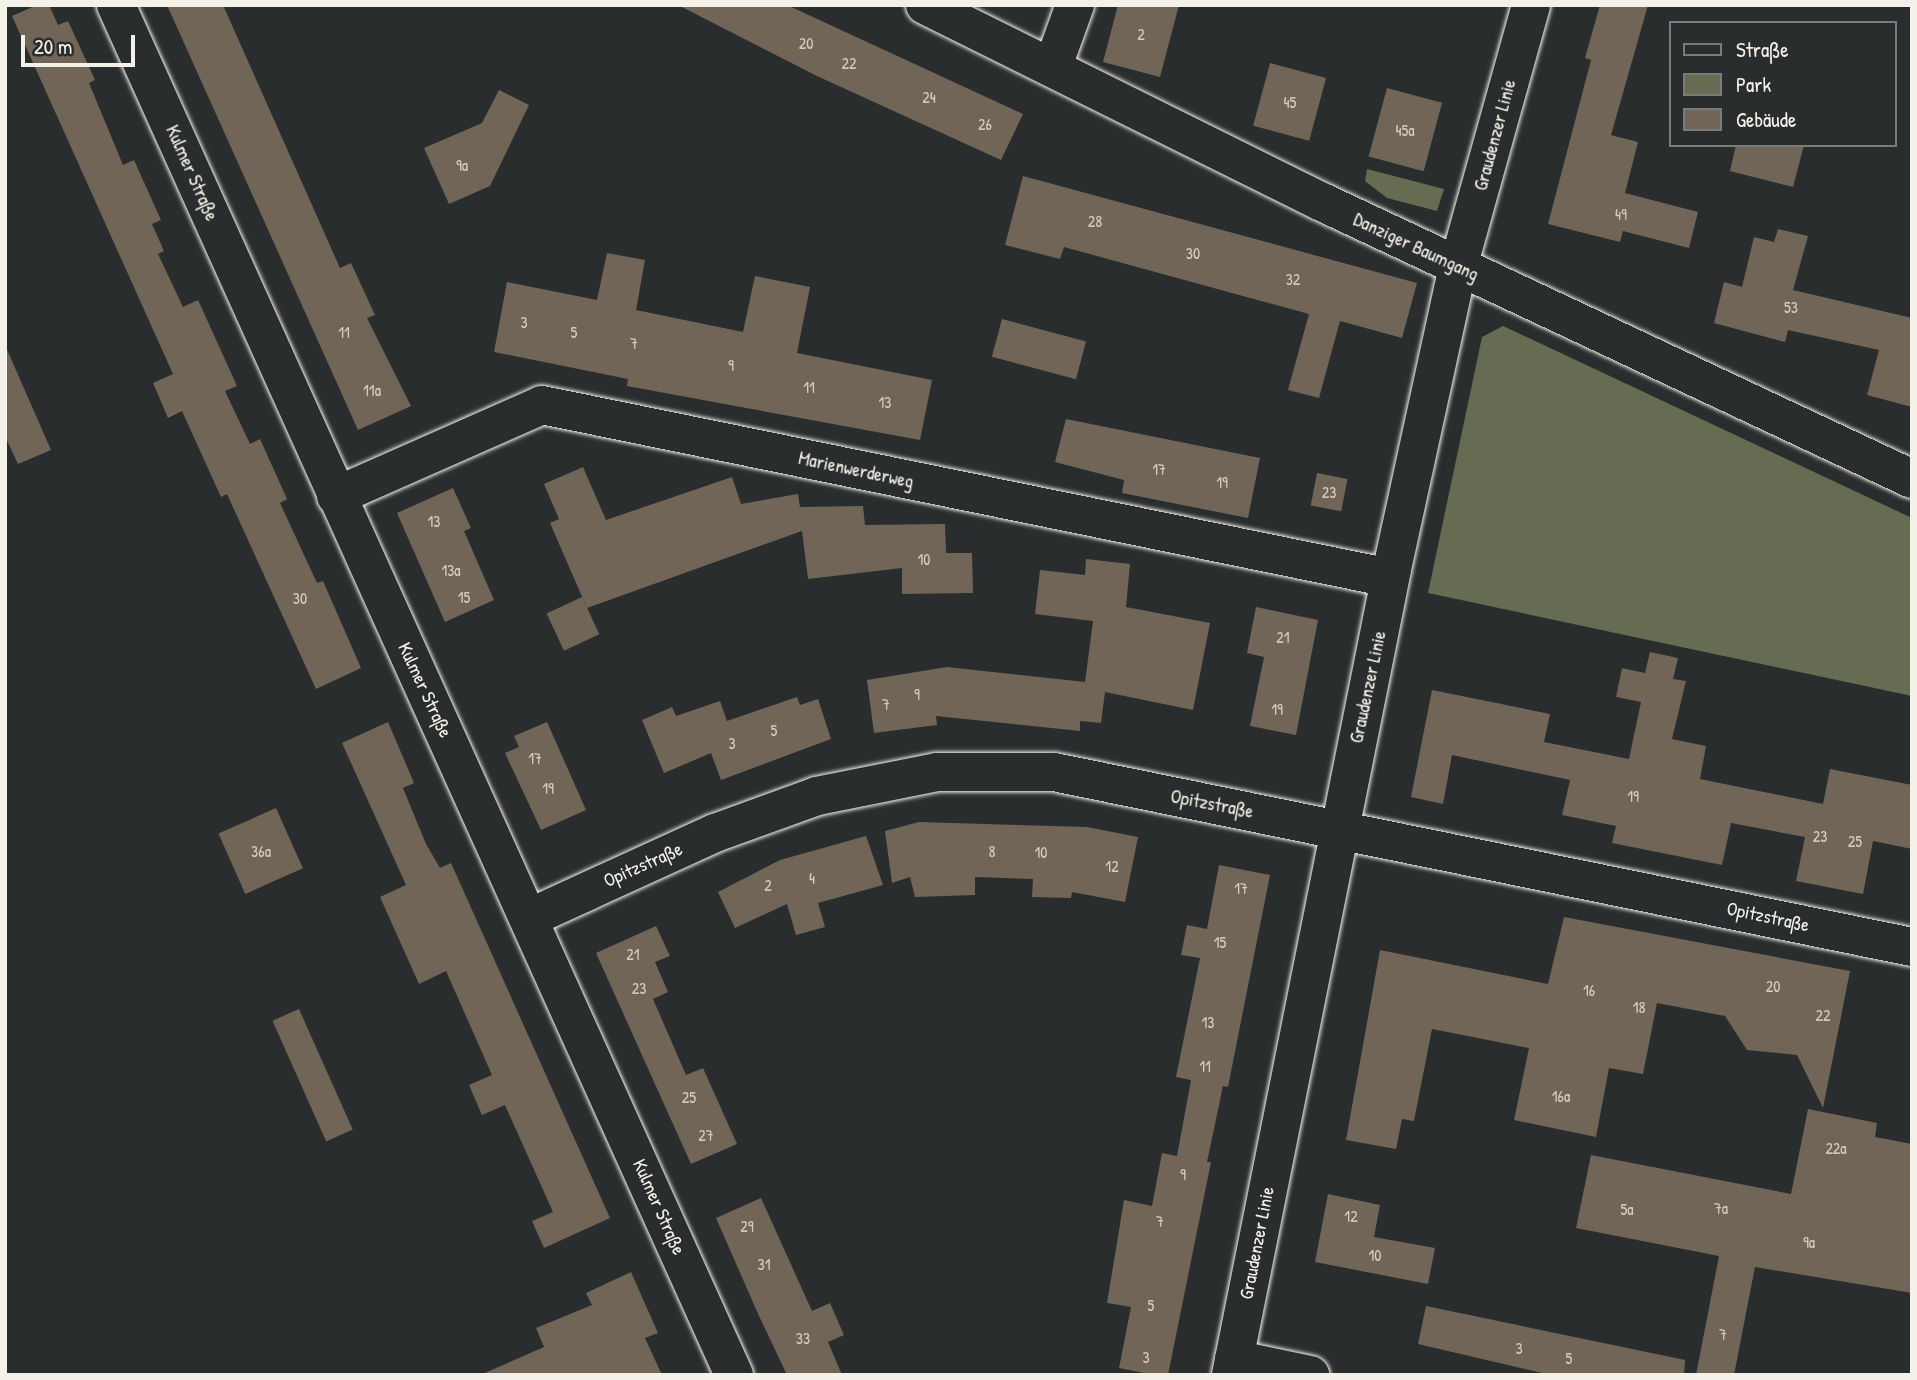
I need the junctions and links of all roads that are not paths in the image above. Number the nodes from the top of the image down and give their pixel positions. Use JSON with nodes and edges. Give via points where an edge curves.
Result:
{"nodes":[{"id":1,"x":116,"y":5,"type":"edge"},
{"id":2,"x":925,"y":5,"type":"edge"},
{"id":3,"x":1075,"y":5,"type":"edge"},
{"id":4,"x":1531,"y":5,"type":"edge"},
{"id":5,"x":1053,"y":66,"type":"junction"},
{"id":6,"x":1458,"y":267,"type":"junction"},
{"id":7,"x":1912,"y":479,"type":"edge"},
{"id":8,"x":336,"y":496,"type":"junction"},
{"id":9,"x":1390,"y":578,"type":"junction"},
{"id":10,"x":1339,"y":830,"type":"junction"},
{"id":11,"x":529,"y":918,"type":"junction"},
{"id":12,"x":1912,"y":947,"type":"edge"},
{"id":13,"x":1232,"y":1367,"type":"edge"},
{"id":14,"x":734,"y":1375,"type":"edge"},
{"id":15,"x":1310,"y":1375,"type":"edge"}],
"edges":[{"from":1,"to":8,"type":"street","name":"Kulmer Straße"},
{"from":2,"to":5,"type":"street","name":"Danziger Baumgang"},
{"from":3,"to":5,"type":"street"},
{"from":4,"to":6,"type":"street","name":"Graudenzer Linie"},
{"from":5,"to":6,"type":"street","name":"Danziger Baumgang"},
{"from":6,"to":7,"type":"street","name":"Danziger Baumgang"},
{"from":6,"to":9,"type":"street","name":"Graudenzer Linie"},
{"from":8,"to":9,"type":"street","name":"Marienwerderweg","via":[[542,405]]},
{"from":8,"to":11,"type":"street","name":"Kulmer Straße"},
{"from":9,"to":10,"type":"street","name":"Graudenzer Linie"},
{"from":10,"to":11,"type":"street","name":"Opitzstraße","via":[[1055,772],[937,772],[804,801],[715,833]]},
{"from":10,"to":12,"type":"street","name":"Opitzstraße"},
{"from":10,"to":13,"type":"street","name":"Graudenzer Linie"},
{"from":11,"to":14,"type":"street","name":"Kulmer Straße"},
{"from":13,"to":15,"type":"street"}]}
